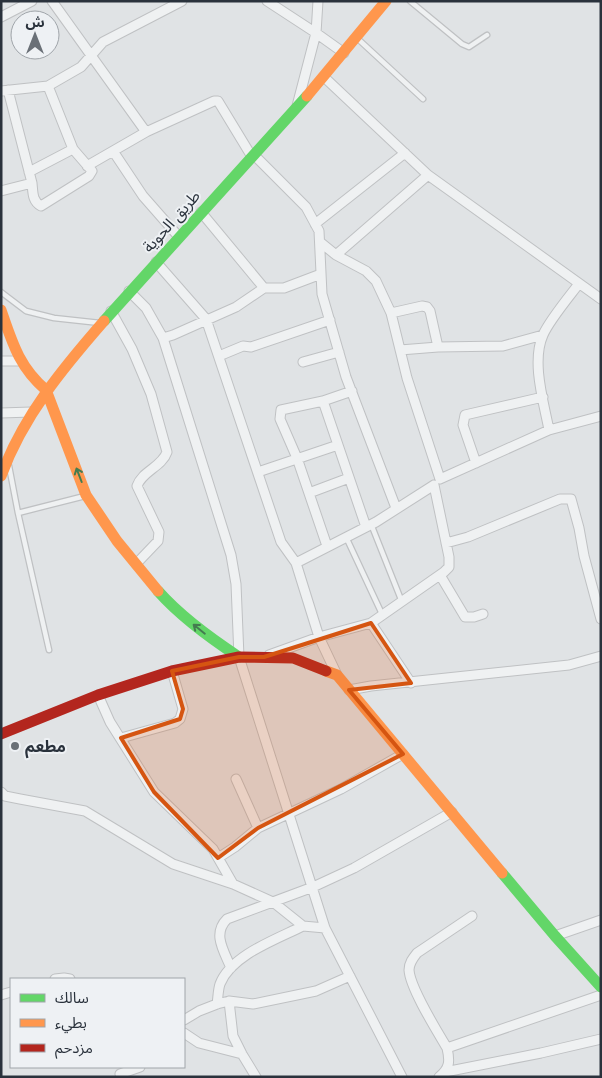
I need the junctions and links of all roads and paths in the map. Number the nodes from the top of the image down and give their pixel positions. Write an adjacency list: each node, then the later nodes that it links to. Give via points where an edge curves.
1 (32, 1): 8 (street)
2 (52, 1): 13 (street)
3 (182, 1): 13 (street, via 103,42)
4 (268, 1): 9 (street)
5 (318, 1): 9 (street)
6 (386, 1): 11 (street, طريق الحوية)
7 (410, 1): 10 (lane, via 462,44 469,47)
8 (1, 17)
9 (316, 33): 12 (street); 18 (street)
10 (487, 35)
11 (357, 38): 12 (street, طريق الحوية); 17 (lane)
12 (344, 53): 14 (street, طريق الحوية)
13 (90, 57): 15 (street, via 81,67); 19 (street)
14 (324, 77): 18 (street, طريق الحوية); 22 (street)
15 (48, 86): 16 (street); 20 (street)
16 (4, 91): 25 (street)
17 (424, 100)
18 (296, 110): 23 (street, طريق الحوية)
19 (146, 132): 21 (street); 23 (street, via 218,101)
20 (74, 149): 24 (street); 25 (street)
21 (113, 151): 24 (street); 31 (street, via 143,196)
22 (405, 154): 26 (street); 30 (street)
23 (253, 156): 29 (street, طريق الحوية); 30 (street, via 306,208)
24 (87, 166): 27 (street, via 92,171 89,176 41,206 34,200)
25 (29, 172): 27 (street)
26 (428, 175): 33 (street); 36 (street)
27 (32, 183): 28 (street)
28 (1, 191)
29 (201, 212): 31 (street, طريق الحوية); 37 (street)
30 (315, 224): 32 (street)
31 (179, 237): 34 (street, طريق الحوية)
32 (320, 242): 33 (street); 35 (street)
33 (336, 254): 43 (street, via 366,271 376,281)
34 (156, 262): 38 (street, طريق الحوية); 44 (street)
35 (321, 274): 37 (street, via 284,288); 45 (street, via 322,294)
36 (578, 285): 40 (street); 47 (street)
37 (264, 288): 44 (street, via 236,307)
38 (129, 291): 42 (street, طريق الحوية); 48 (street, via 146,308)
39 (1, 292): 46 (lane, via 26,311)
40 (601, 299)
41 (1, 310): 54 (street)
42 (111, 311): 46 (street, طريق الحوية); 81 (street, via 132,349 150,394 167,452 165,459 139,479 137,486 159,532 158,541)
43 (391, 313): 49 (street, via 427,307); 50 (street)
44 (206, 319): 48 (street); 52 (street)
45 (330, 320): 51 (street); 52 (street)
46 (101, 323): 56 (street, طريق الحوية)
47 (543, 335): 49 (street, via 503,346); 58 (street, via 538,351)
48 (163, 338): 91 (street, via 231,555 236,584)
49 (438, 347): 50 (street)
50 (400, 350): 71 (street)
51 (339, 352): 55 (street); 57 (street)
52 (219, 356): 68 (street)
53 (1, 361): 54 (street)
54 (20, 361): 56 (street, via 26,372)
55 (302, 362)
56 (46, 390): 61 (street, طريق الحوية); 73 (street, one-way to 56)
57 (352, 391): 59 (street); 74 (street)
58 (543, 397): 63 (street); 67 (street, via 464,415 463,425)
59 (322, 401): 64 (street); 65 (street, via 281,410 280,419)
60 (1, 412): 61 (street)
61 (31, 412): 66 (street, طريق الحوية)
62 (601, 416): 63 (street)
63 (549, 430): 67 (street)
64 (338, 446): 65 (street); 70 (street)
65 (297, 458): 68 (street); 72 (street)
66 (5, 459): 69 (street, طريق الحوية); 75 (lane)
67 (476, 463): 71 (street)
68 (258, 472): 80 (street, via 281,542)
69 (1, 476)
70 (350, 478): 72 (street); 76 (street)
71 (437, 482): 74 (street); 78 (street)
72 (309, 493): 79 (street)
73 (86, 495): 75 (lane); 81 (street)
74 (396, 508): 76 (street)
75 (18, 513): 89 (lane)
76 (369, 525): 77 (street); 83 (lane)
77 (346, 536): 79 (street); 84 (lane)
78 (446, 543): 82 (street, via 449,567); 86 (street, via 560,499 571,499)
79 (327, 546): 80 (street)
80 (296, 563): 88 (street)
81 (136, 564): 91 (street, one-way to 81, via 183,616)
82 (440, 575): 83 (street); 85 (street, via 465,617)
83 (402, 602): 84 (street)
84 (382, 614): 87 (street)
85 (483, 614)
86 (601, 619)
87 (371, 622): 88 (street); 95 (street)
88 (319, 637): 92 (street); 94 (street)
89 (49, 650)
90 (601, 656): 95 (street, via 569,665)
91 (239, 657): 92 (street); 93 (street); 105 (street)
92 (264, 657): 94 (street, via 293,658)
93 (172, 671): 97 (street); 101 (street, via 183,709 180,719)
94 (337, 675): 96 (street)
95 (411, 683): 96 (street)
96 (349, 690): 102 (street)
97 (98, 695): 99 (street); 101 (street)
98 (1, 722): 99 (street)
99 (23, 725): 100 (street)
100 (1, 734)
101 (121, 738): 108 (street, via 154,792 213,849)
102 (402, 754): 105 (street, via 341,789); 106 (street)
103 (236, 778): 107 (street)
104 (2, 795): 109 (street, via 85,811 173,864)
105 (289, 812): 107 (street); 110 (street)
106 (452, 812): 110 (street, via 354,868); 116 (street)
107 (258, 828): 108 (street)
108 (218, 858): 109 (street)
109 (233, 884): 111 (street)
110 (313, 887): 111 (street); 115 (street)
111 (273, 902): 114 (street); 117 (street, via 227,920 220,926 219,935)
112 (472, 916): 126 (street, via 417,953 409,970 415,989)
113 (601, 920): 116 (street)
114 (303, 926): 115 (street); 117 (street, via 244,956)
115 (325, 928): 118 (street)
116 (556, 936): 119 (street)
117 (231, 968): 122 (street, via 220,984)
118 (350, 976): 121 (street, via 316,991 252,1004); 132 (street)
119 (601, 987)
120 (601, 995): 126 (street)
121 (229, 1001): 122 (street); 127 (street, via 234,1036)
122 (217, 1004): 123 (street)
123 (185, 1019)
124 (185, 1037): 127 (street)
125 (601, 1039): 130 (street)
126 (447, 1048): 130 (street, via 449,1064)
127 (242, 1054): 131 (street)
128 (137, 1068): 129 (street)
129 (120, 1074)
130 (442, 1074)
131 (256, 1077)
132 (402, 1077)

